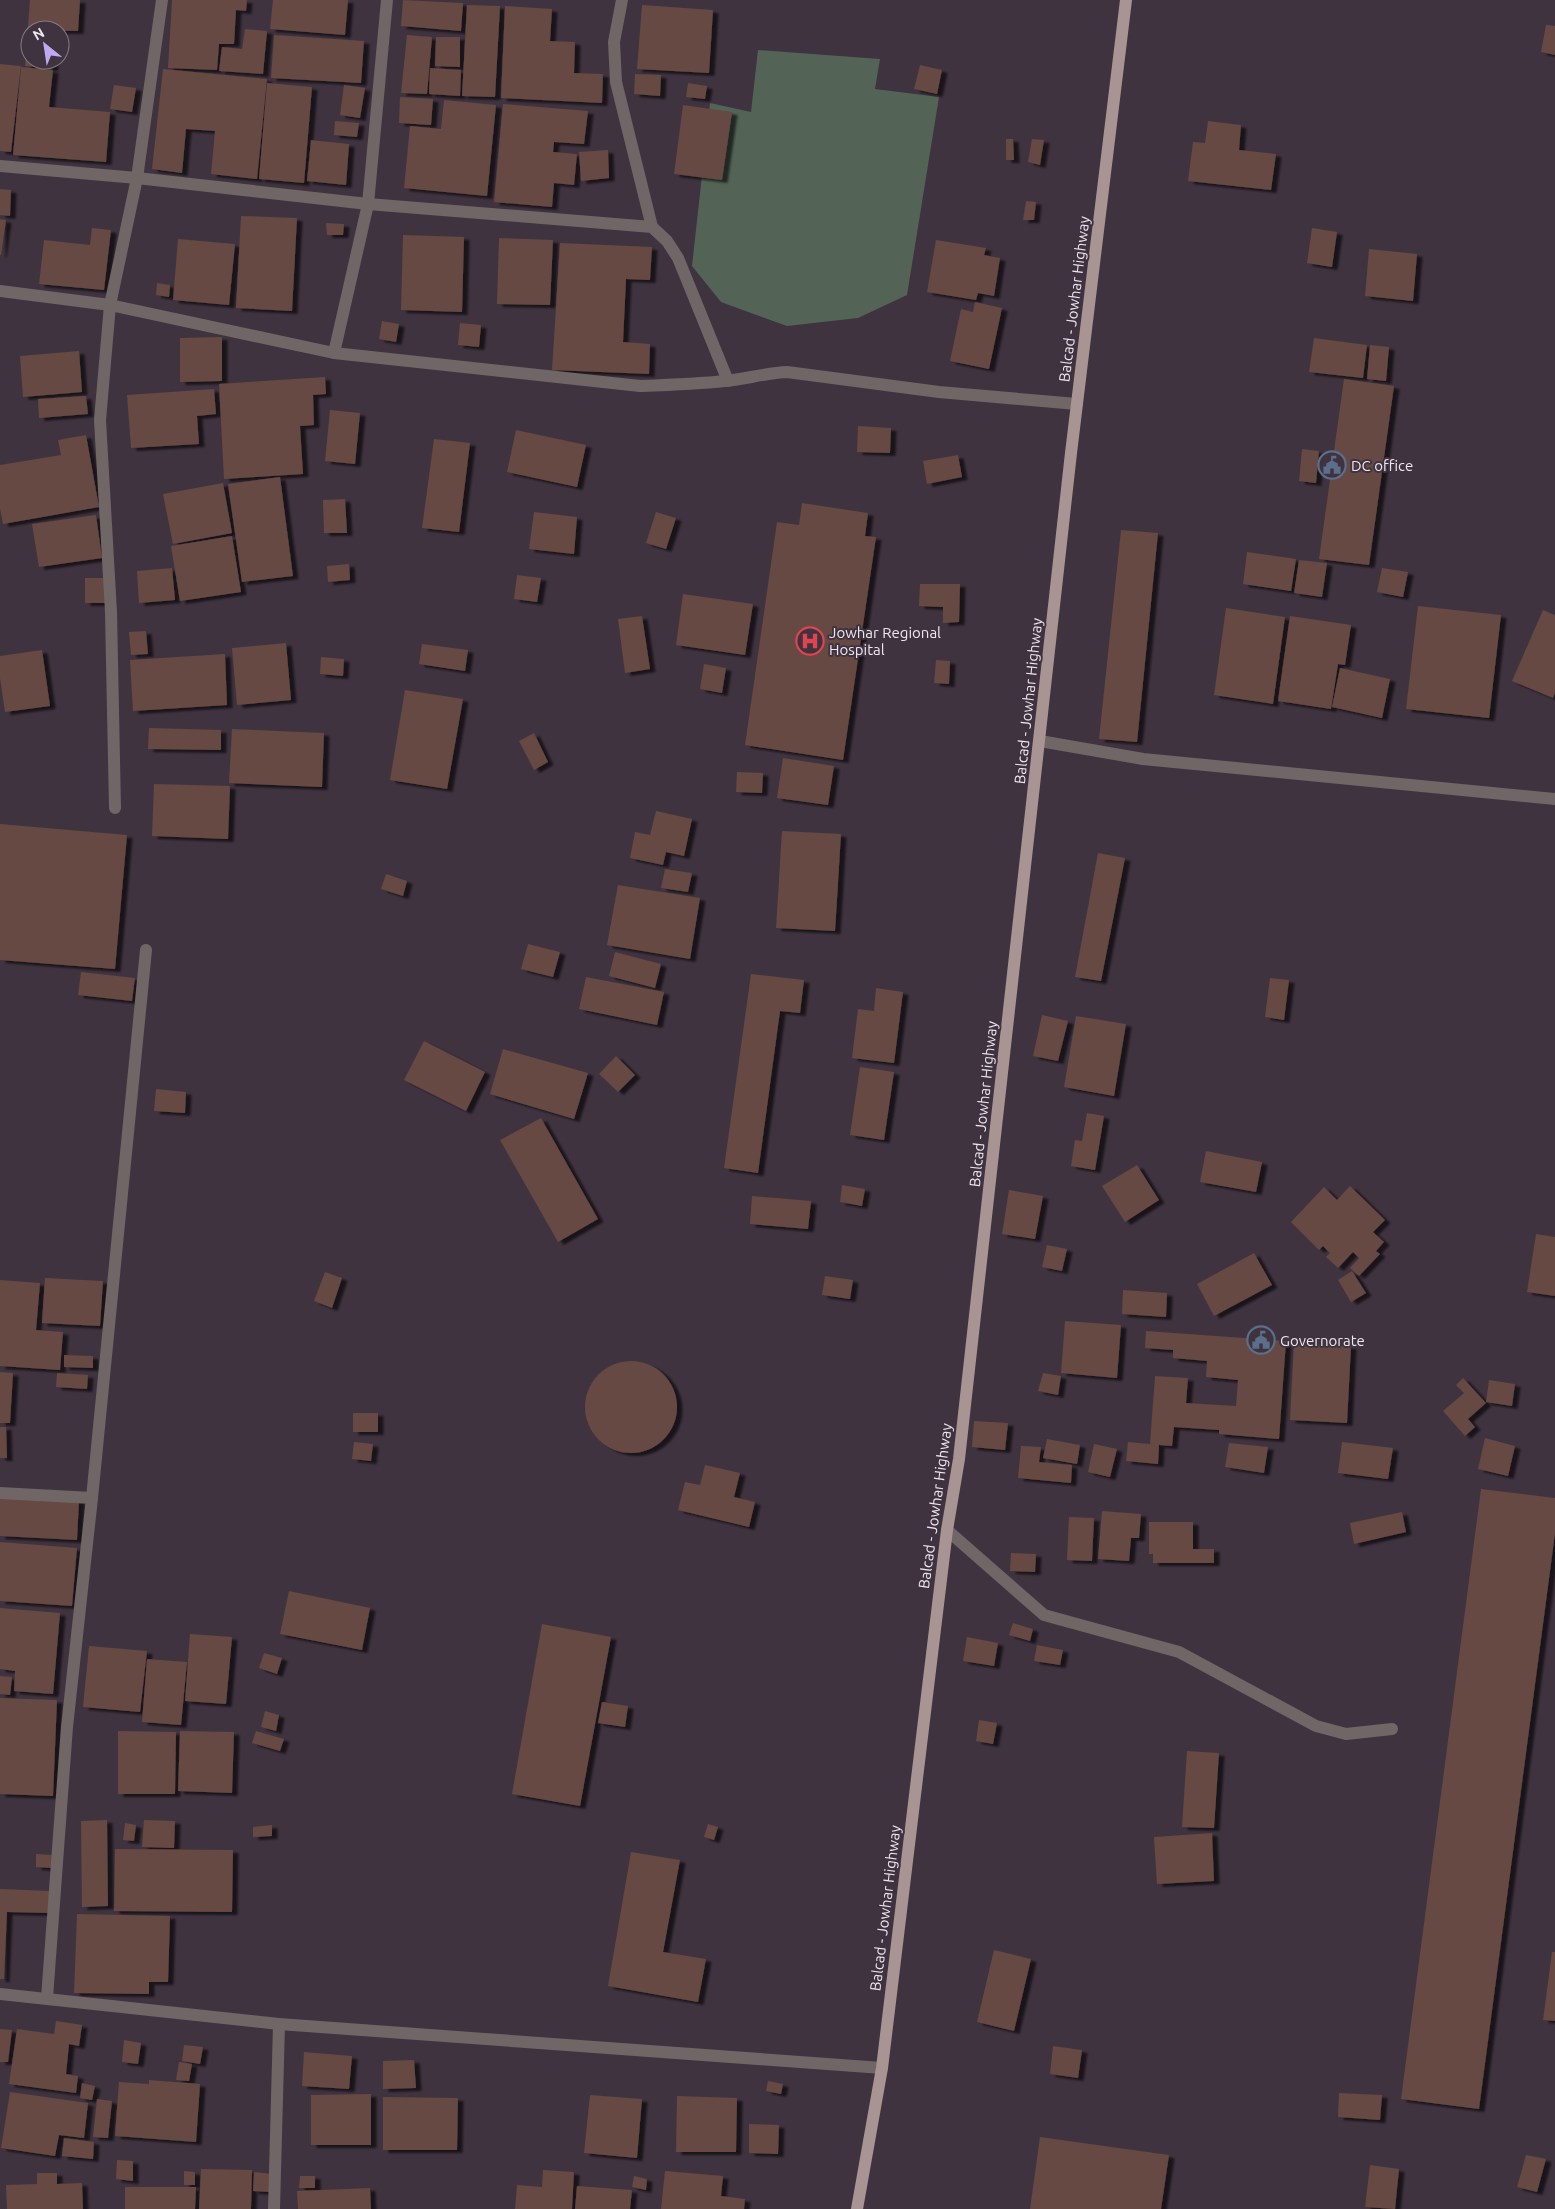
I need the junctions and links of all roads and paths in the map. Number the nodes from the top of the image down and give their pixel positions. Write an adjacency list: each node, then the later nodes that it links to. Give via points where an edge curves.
1 (162, 0): 6 (street)
2 (387, 0): 7 (street)
3 (622, 0): 8 (street, via 614,42 616,82)
4 (1126, 0): 13 (main road, Balcad - Jowhar Highway)
5 (0, 166): 6 (street)
6 (137, 178): 7 (street); 10 (street)
7 (368, 204): 8 (street); 11 (street)
8 (652, 227): 12 (street, via 678,258)
9 (0, 291): 10 (street)
10 (110, 305): 11 (street); 16 (street, via 100,420 111,612)
11 (334, 352): 12 (street, via 640,386)
12 (728, 381): 13 (street, via 787,372 939,392)
13 (1077, 404): 14 (main road, Balcad - Jowhar Highway)
14 (1040, 741): 15 (street, via 1143,759); 20 (main road, Balcad - Jowhar Highway, via 959,1459)
15 (1555, 798)
16 (115, 808)
17 (146, 950): 19 (street)
18 (0, 1492): 19 (street)
19 (92, 1498): 23 (street, via 67,1727)
20 (947, 1530): 21 (street, via 1044,1615 1180,1652 1316,1726 1346,1734); 25 (main road, Balcad - Jowhar Highway)
21 (1392, 1729)
22 (0, 1994): 23 (street)
23 (47, 1998): 24 (street)
24 (279, 2024): 25 (street); 26 (street)
25 (882, 2068): 27 (main road, Balcad - Jowhar Highway)
26 (274, 2209)
27 (857, 2209)

